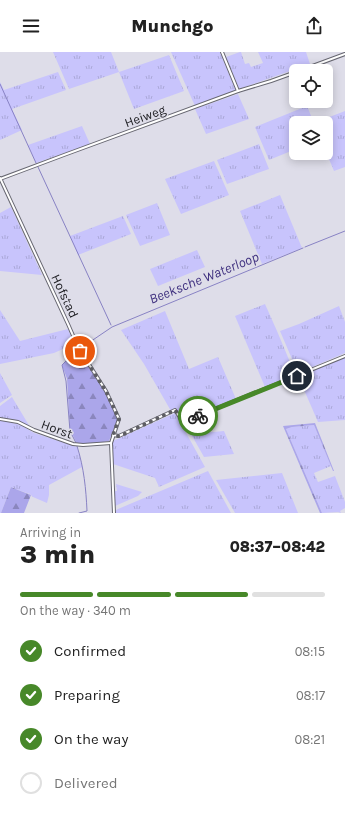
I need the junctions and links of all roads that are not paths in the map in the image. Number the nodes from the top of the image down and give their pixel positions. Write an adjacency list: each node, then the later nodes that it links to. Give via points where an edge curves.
1 (222, 52): 5 (street)
2 (345, 54): 3 (street)
3 (318, 64)
4 (289, 75): 5 (street, Heiweg)
5 (238, 91): 6 (street, Heiweg)
6 (0, 179): 9 (street, Hofstad, via 78,347 106,391 119,419)
7 (345, 356): 9 (street, via 182,422 175,410 122,435)
8 (0, 419): 10 (street, Horst, via 18,422 73,444 83,446)
9 (113, 435): 10 (street, Hofstad)
10 (111, 443): 11 (street, Hofstad)
11 (114, 513)

